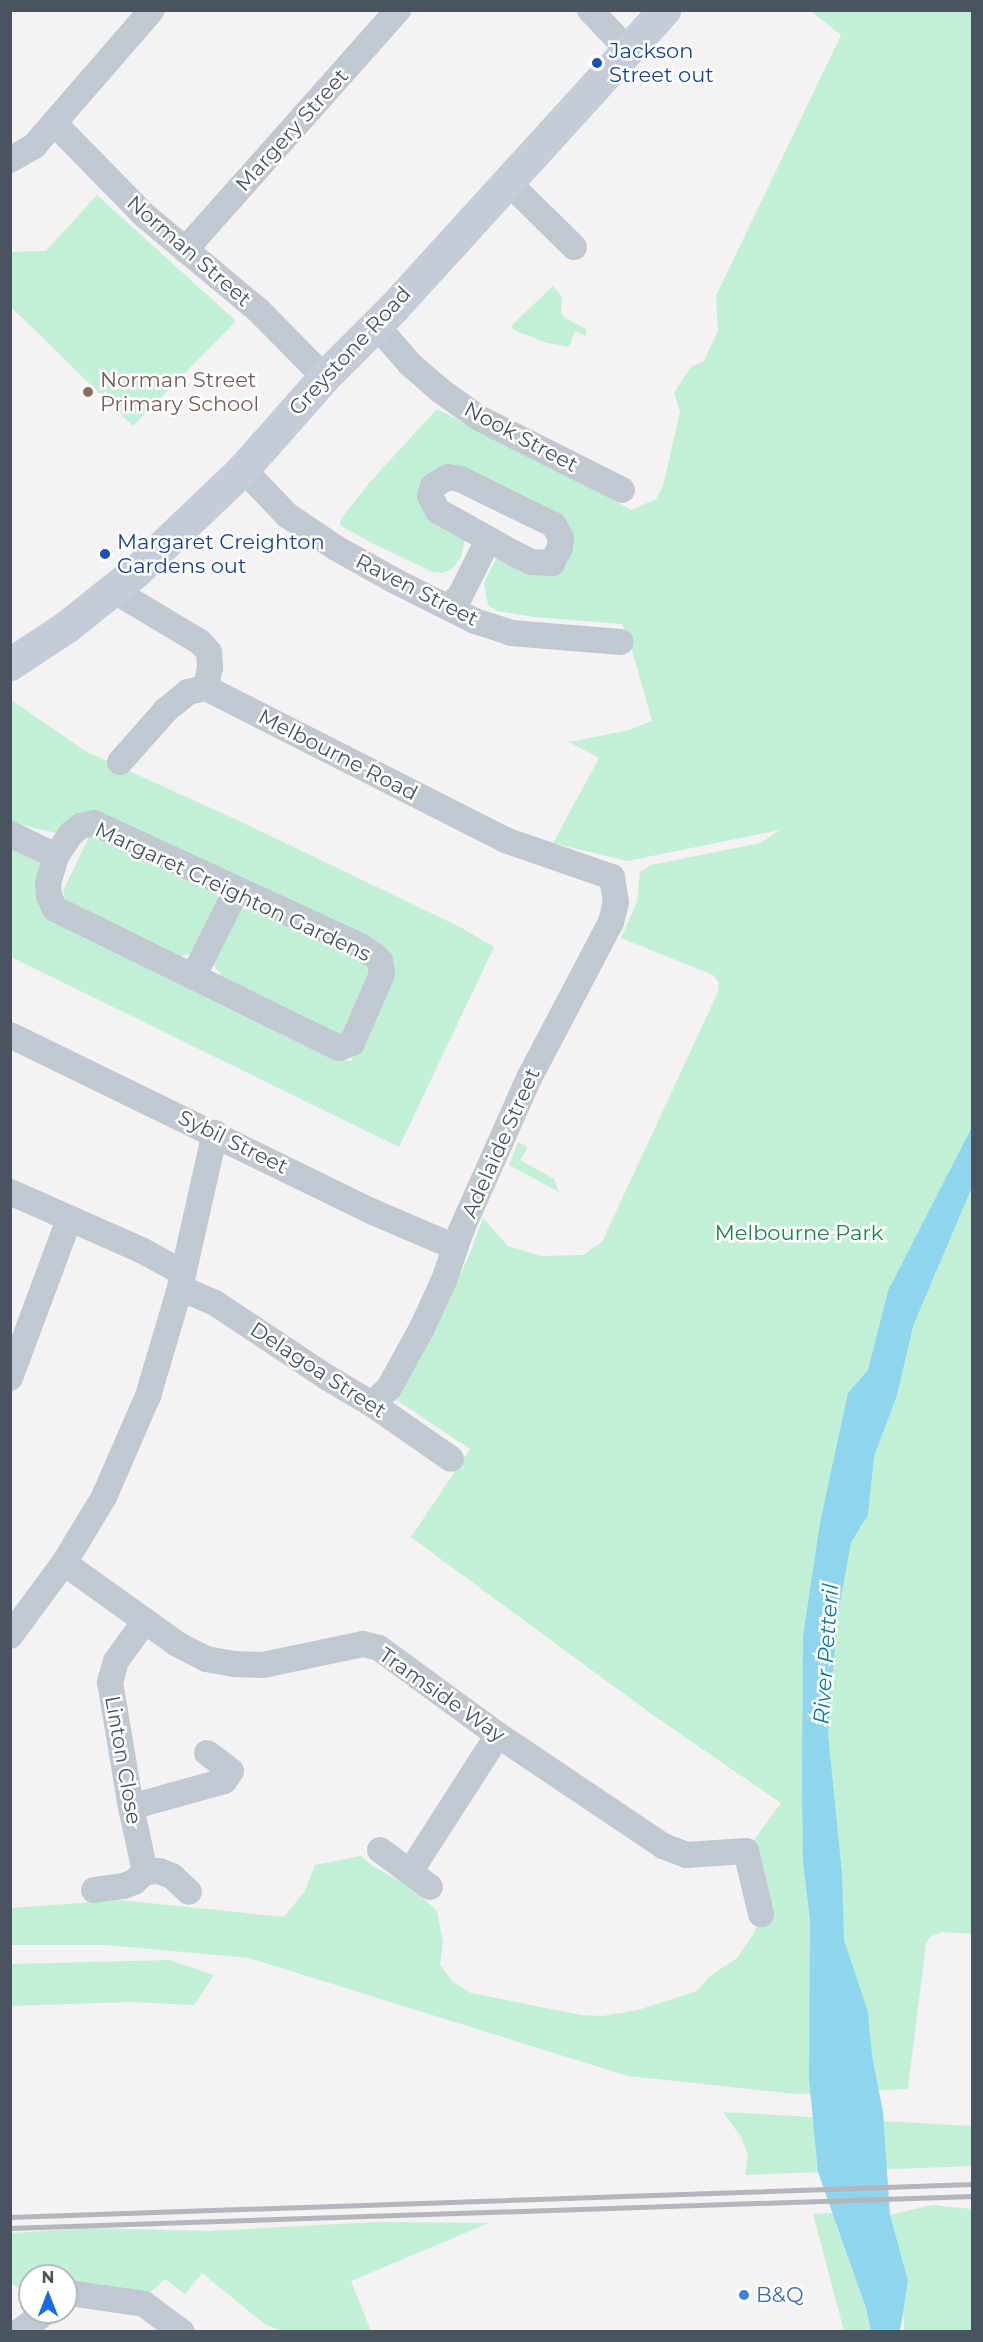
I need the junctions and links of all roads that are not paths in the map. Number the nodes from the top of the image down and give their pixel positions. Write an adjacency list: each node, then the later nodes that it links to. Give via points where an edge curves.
1 (153, 10): 6 (street)
2 (398, 10): 10 (street, Margery Street)
3 (590, 10): 5 (street)
4 (664, 10): 5 (street, Greystone Road)
5 (628, 50): 8 (street, Greystone Road)
6 (55, 124): 7 (street, via 34,146); 10 (street, Norman Street, via 144,215)
7 (10, 160)
8 (507, 181): 9 (street); 11 (street, Greystone Road)
9 (574, 247)
10 (185, 250): 12 (street, Norman Street, via 258,310)
11 (376, 325): 12 (street, Greystone Road); 14 (street, Nook Street, via 410,364 479,418)
12 (324, 377): 13 (street, Greystone Road)
13 (243, 469): 16 (street, Greystone Road); 17 (street, Raven Street, via 287,515 395,581)
14 (622, 490)
15 (488, 540): 15 (street, via 531,562 544,564 552,562 558,554 561,538 554,525 460,479 448,477 433,486 430,496 438,511); 17 (street, via 460,596)
16 (113, 590): 19 (street, Greystone Road, via 42,645); 20 (street, via 200,642 209,652)
17 (448, 607): 18 (street, Raven Street, via 511,633)
18 (621, 642)
19 (10, 664)
20 (206, 688): 21 (street, via 188,692 166,710); 24 (street, Melbourne Road, via 505,840)
21 (120, 762)
22 (10, 834): 23 (street)
23 (56, 856): 25 (street, Margaret Creighton Gardens, via 71,834 94,823); 26 (street, Margaret Creighton Gardens, via 48,883 55,909)
24 (612, 877): 31 (street, Adelaide Street, via 616,902 610,921 538,1060)
25 (237, 889): 26 (street); 26 (street, Margaret Creighton Gardens, via 360,946 380,962 382,974 352,1043 339,1048)
26 (193, 977)
27 (10, 1035): 28 (street, Sybil Street)
28 (215, 1133): 31 (street, Sybil Street, via 373,1212); 32 (street)
29 (10, 1192): 30 (street, Delagoa Street)
30 (69, 1219): 32 (street, Delagoa Street, via 143,1251); 33 (street)
31 (455, 1247): 34 (street, Adelaide Street, via 444,1280 405,1359 389,1388)
32 (181, 1281): 34 (street, Delagoa Street); 36 (street, via 157,1374 126,1449 104,1497)
33 (10, 1378)
34 (372, 1404): 35 (street, Delagoa Street)
35 (451, 1460)
36 (64, 1563): 37 (street, Tramside Way); 38 (street)
37 (145, 1621): 39 (street, Tramside Way, via 192,1654 233,1664 263,1665 363,1644 379,1648); 41 (street, Linton Close, via 116,1661 110,1682)
38 (10, 1636)
39 (498, 1735): 44 (street); 48 (street, Tramside Way, via 663,1846 686,1855 746,1851)
40 (207, 1753): 41 (street, via 231,1771 224,1781)
41 (131, 1808): 43 (street, Linton Close)
42 (380, 1850): 44 (street)
43 (145, 1872): 46 (street, via 124,1886); 47 (street, via 159,1871 172,1876)
44 (410, 1872): 45 (street)
45 (430, 1887)
46 (94, 1890)
47 (189, 1892)
48 (761, 1914)
49 (78, 2294): 50 (street, via 144,2304)
50 (182, 2331)

